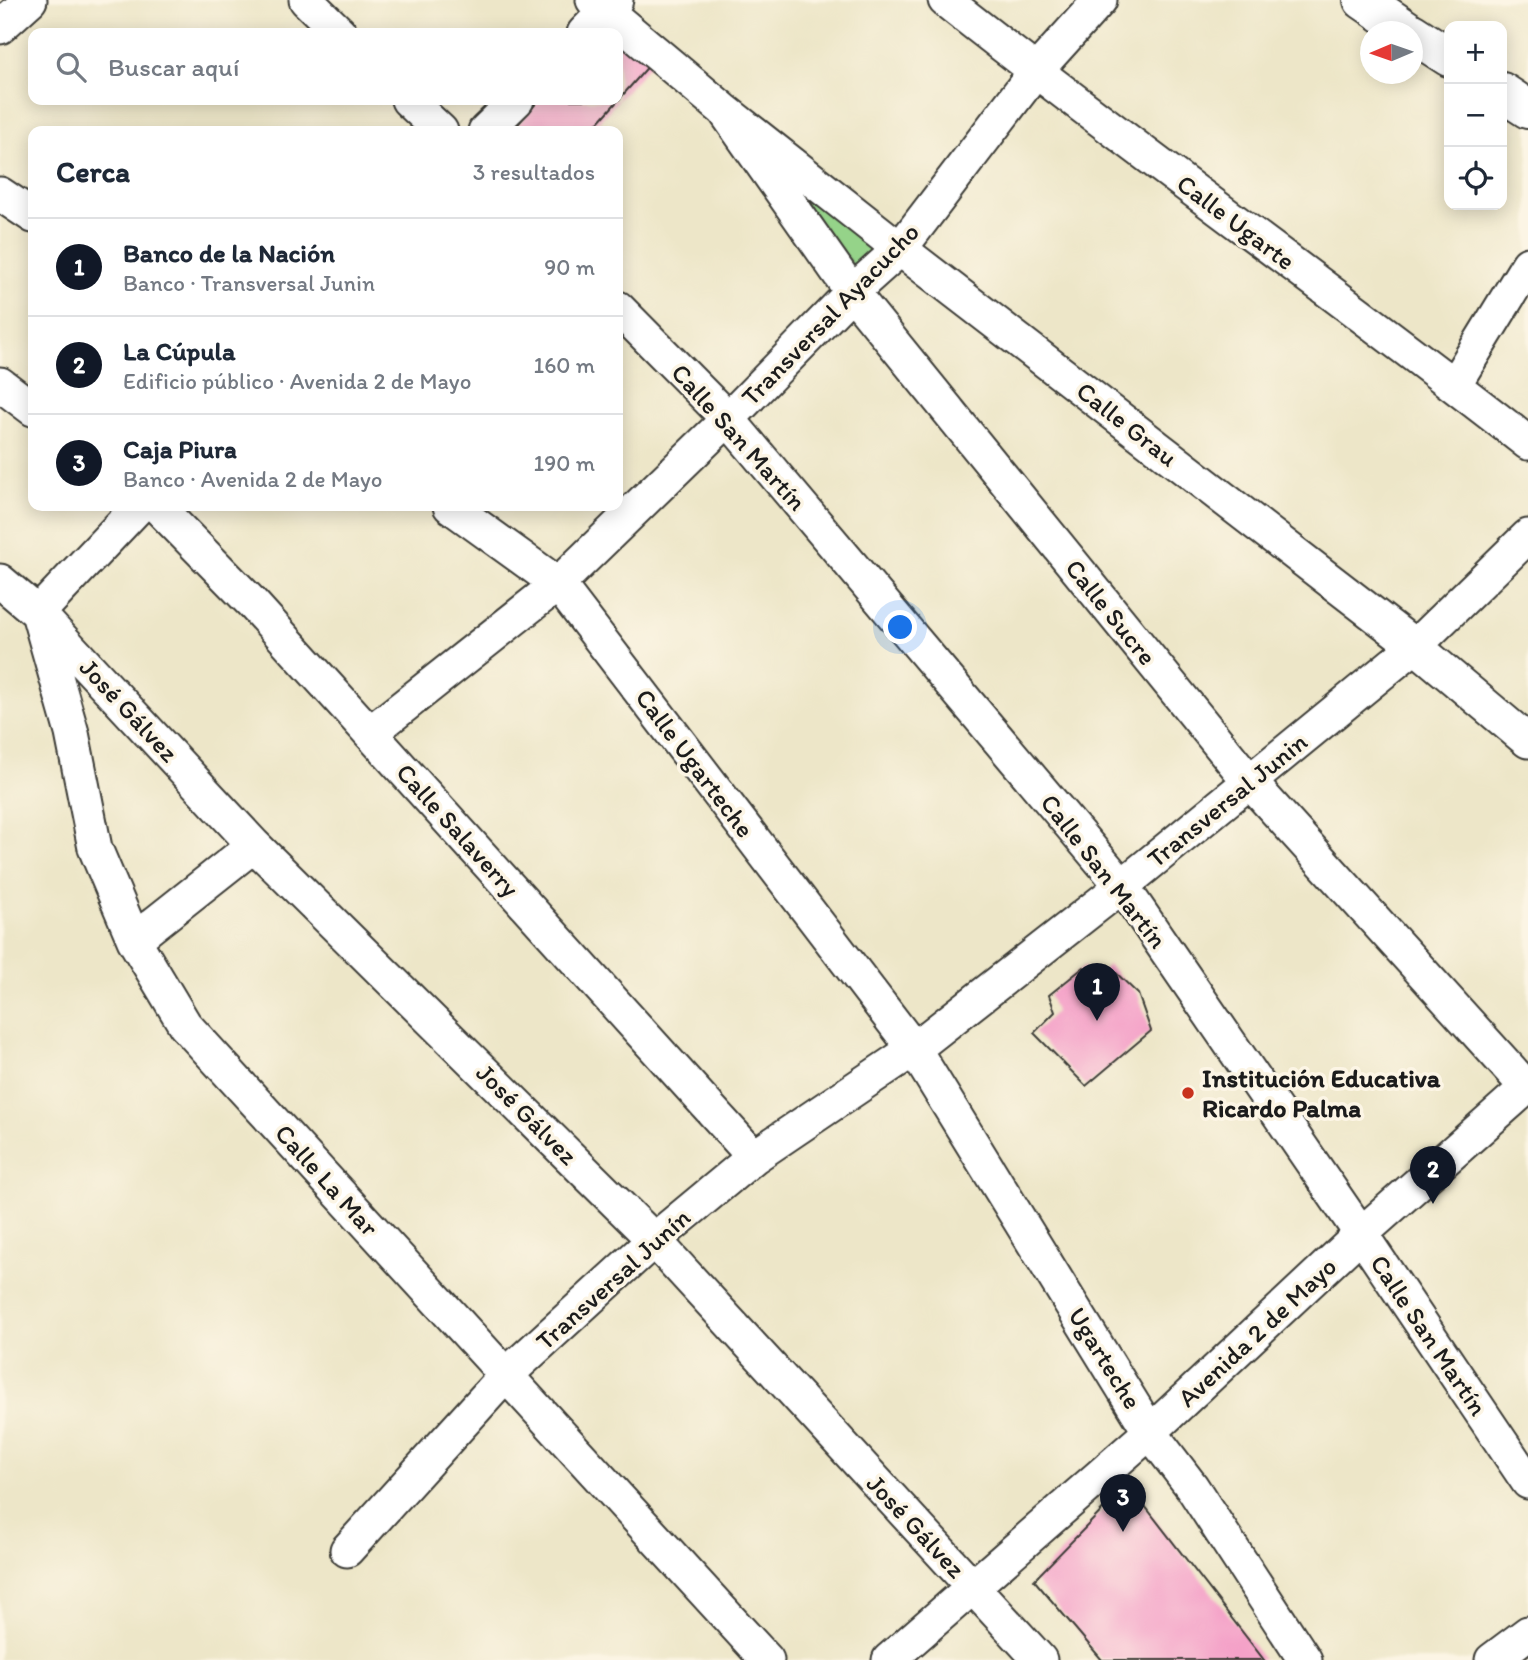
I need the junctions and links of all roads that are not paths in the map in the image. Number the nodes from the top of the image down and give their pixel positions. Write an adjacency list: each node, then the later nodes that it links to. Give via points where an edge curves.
1 (30, 0): 8 (street)
2 (306, 0): 9 (street)
3 (945, 0): 14 (street, Calle Ugarte)
4 (1100, 0): 14 (street, Transversal Ayacucho)
5 (1363, 0): 7 (main road)
6 (600, 11): 10 (street)
7 (1394, 21)
8 (0, 27)
9 (335, 28)
10 (621, 28)
11 (623, 29): 19 (street)
12 (1423, 40): 13 (main road)
13 (1444, 54)
14 (1035, 72): 24 (street, Transversal Ayacucho); 29 (street, Calle Ugarte)
15 (1507, 95): 18 (main road)
16 (413, 105): 20 (street)
17 (512, 105): 21 (street)
18 (1528, 109)
19 (724, 110): 24 (street, Calle Grau); 26 (street, Calle Sucre)
20 (436, 126)
21 (490, 126)
22 (0, 194): 23 (street)
23 (28, 213)
24 (900, 249): 26 (street, Transversal Ayacucho); 40 (street, Calle Grau)
25 (1528, 264): 29 (street)
26 (852, 292): 31 (street, Transversal Ayacucho); 43 (street, Calle Sucre)
27 (623, 313): 31 (street, Calle San Martín)
28 (0, 384): 30 (street)
29 (1454, 385): 32 (street, Calle Ugarte)
30 (28, 405)
31 (728, 419): 38 (street, Transversal Ayacucho); 45 (street, Calle San Martín)
32 (1528, 443)
33 (134, 511): 39 (street)
34 (163, 511): 41 (street, Calle Salaverry)
35 (457, 511): 38 (street, Calle Ugarteche)
36 (1528, 536): 40 (street, Transversal Junin)
37 (0, 581): 39 (street, José Gálvez)
38 (558, 584): 41 (street, Transversal Ayacucho); 47 (street, Calle Ugarteche)
39 (38, 613): 44 (street, José Gálvez); 46 (street, Calle La Mar, via 72,733 95,848)
40 (1415, 646): 42 (street, Calle Grau); 43 (street, Transversal Junin)
41 (370, 733): 49 (street, Calle Salaverry)
42 (1528, 741)
43 (1249, 781): 45 (street, Transversal Junin); 48 (street, Calle Sucre)
44 (254, 845): 46 (street); 51 (street, José Gálvez)
45 (1122, 886): 47 (street, Transversal Junin); 50 (street, Calle San Martín)
46 (134, 940): 52 (street, Calle La Mar, via 185,1025)
47 (914, 1049): 49 (street, Transversal Junín); 53 (street, Ugarteche)
48 (1527, 1088): 50 (street, Avenida 2 de Mayo)
49 (754, 1157): 51 (street, Transversal Junín)
50 (1361, 1234): 53 (street, Avenida 2 de Mayo); 54 (street, Calle San Martín)
51 (654, 1240): 52 (street, Transversal Junín); 56 (street, José Gálvez)
52 (505, 1376): 55 (street, Transversal Junín); 58 (street, Calle La Mar)
53 (1150, 1432): 56 (street, Avenida 2 de Mayo); 61 (street, Ugarteche, via 1192,1487)
54 (1528, 1482)
55 (347, 1550)
56 (972, 1586): 59 (street, Avenida 2 de Mayo); 60 (street, José Gálvez)
57 (1528, 1633): 62 (street)
58 (767, 1660)
59 (890, 1660)
60 (1040, 1660)
61 (1305, 1660)
62 (1492, 1660)

